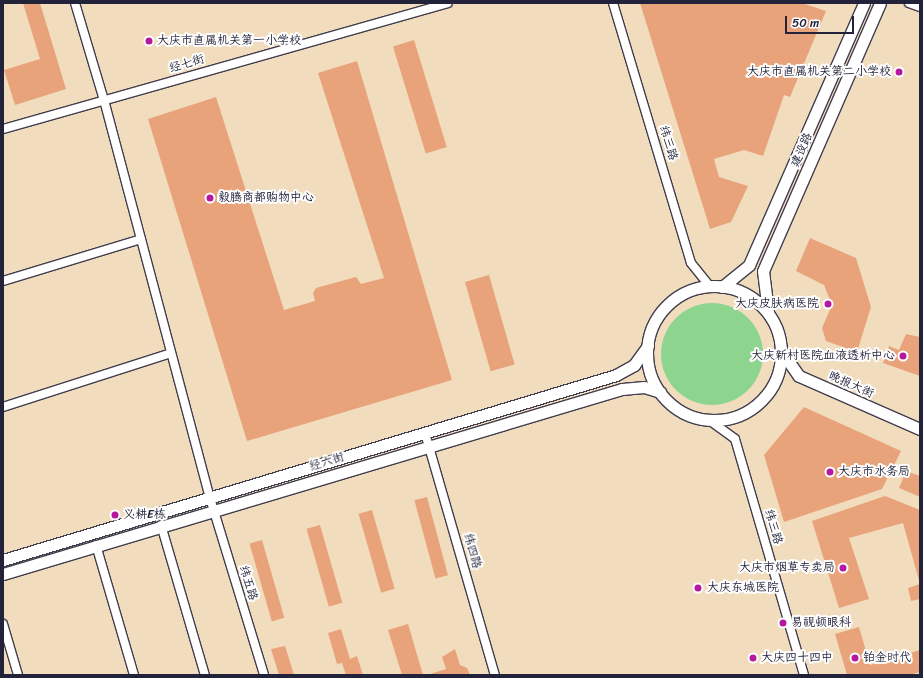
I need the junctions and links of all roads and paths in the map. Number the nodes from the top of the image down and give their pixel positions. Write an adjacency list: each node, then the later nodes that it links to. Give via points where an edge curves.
1 (75, 3): 8 (street, 纬五路)
2 (447, 3): 8 (street, 经七街)
3 (613, 3): 12 (street, 纬三路, via 691,263)
4 (864, 3): 13 (main road, 建设路, via 749,265)
5 (880, 3): 14 (main road, 建设路, via 763,271)
6 (909, 3): 7 (street)
7 (920, 7)
8 (104, 100): 9 (street, 经七街); 10 (street, 纬五路)
9 (3, 129)
10 (141, 239): 11 (street); 17 (street, 纬五路)
11 (3, 280)
12 (709, 285): 13 (main road); 15 (main road, via 688,290 670,302 655,320)
13 (722, 286): 14 (main road, via 751,296)
14 (768, 311): 16 (main road, via 778,331)
15 (648, 346): 18 (main road, via 648,363); 22 (main road, 经六街, via 634,365 616,375)
16 (782, 352): 20 (main road, via 778,374 762,399 752,409 731,418); 21 (main road, 晚报大街, via 799,376)
17 (171, 353): 19 (street); 24 (street, 纬五路)
18 (660, 392): 20 (main road, via 668,402 687,415); 23 (main road, 经六街, via 644,387 622,389)
19 (3, 406)
20 (709, 420): 36 (street, 纬三路, via 735,439)
21 (920, 429)
22 (425, 433): 23 (street, 纬四路); 24 (main road, 经六街)
23 (429, 445): 25 (main road, 经六街); 35 (street, 纬四路)
24 (210, 498): 25 (street, 纬五路); 28 (main road, 经六街)
25 (213, 509): 26 (main road, 经六街); 34 (street, 纬五路)
26 (161, 525): 27 (main road, 经六街); 33 (street)
27 (96, 545): 29 (main road, 经六街); 32 (street)
28 (3, 560)
29 (3, 574)
30 (3, 624): 31 (street)
31 (18, 675)
32 (134, 675)
33 (206, 675)
34 (264, 675)
35 (495, 675)
36 (804, 675)

